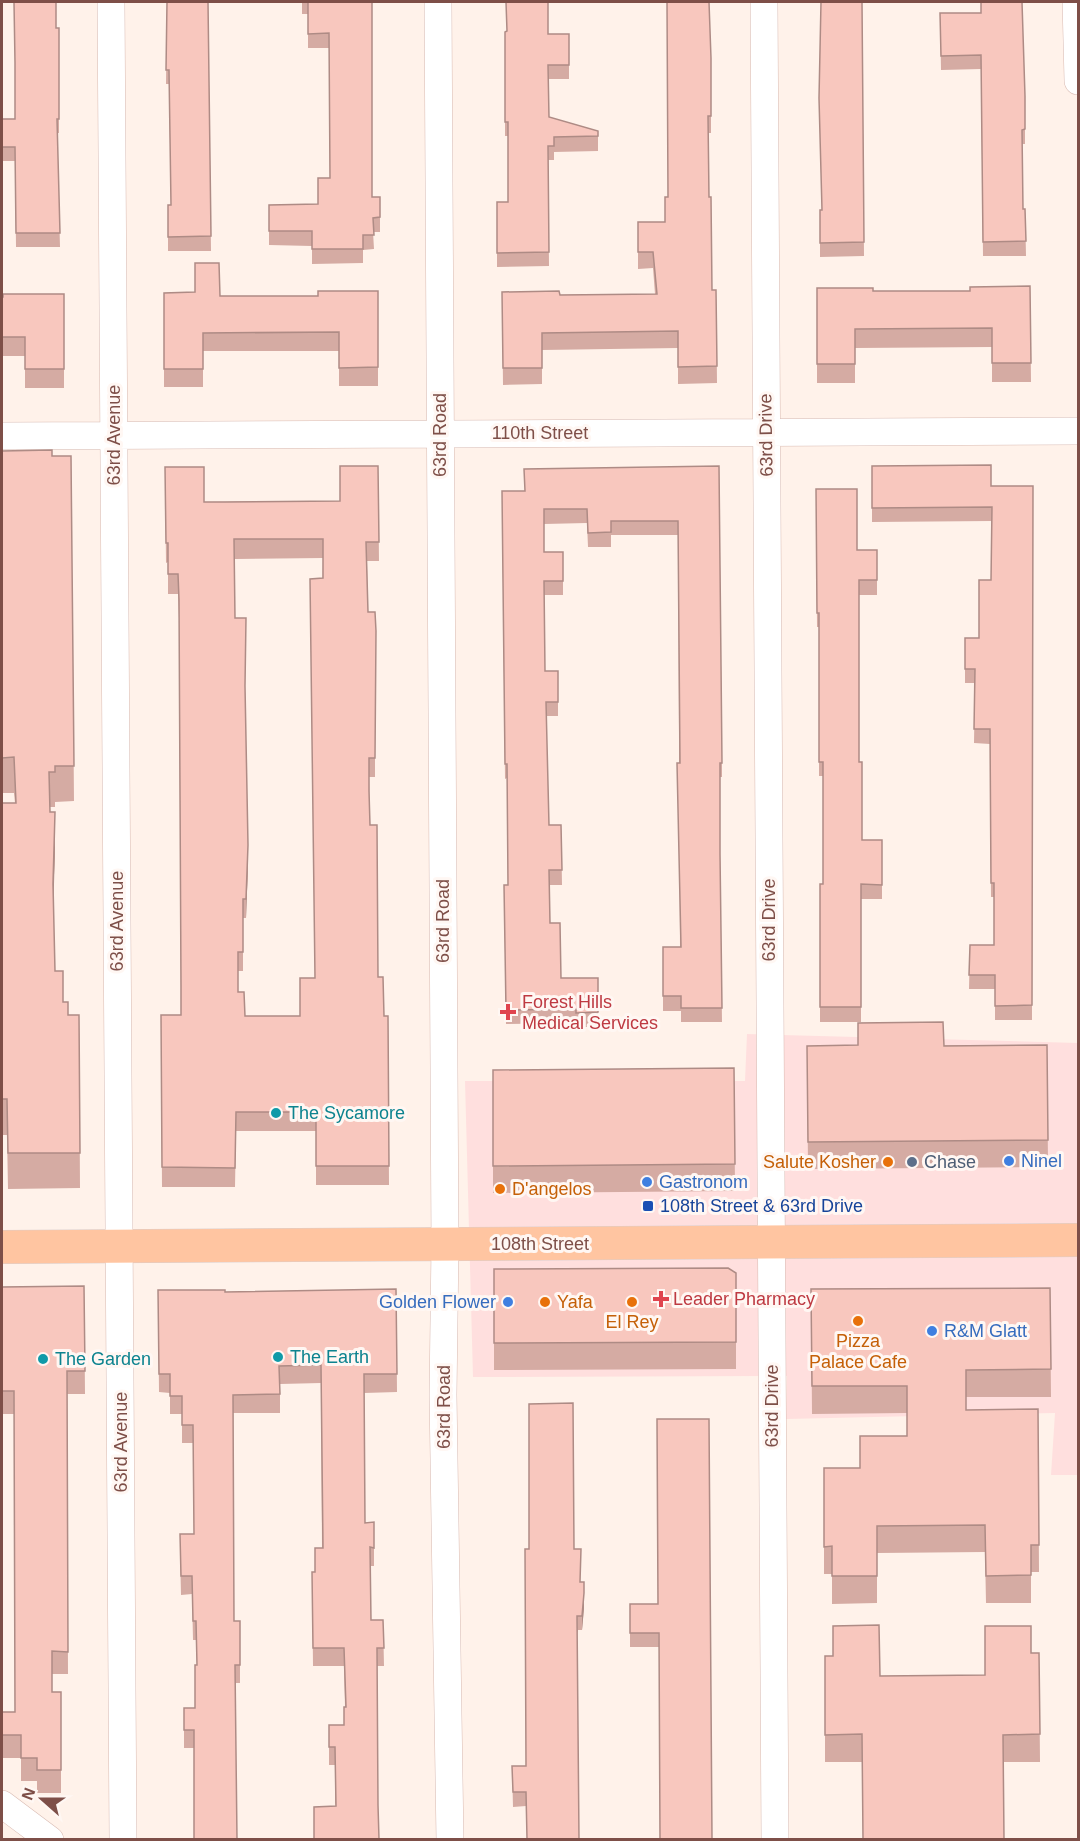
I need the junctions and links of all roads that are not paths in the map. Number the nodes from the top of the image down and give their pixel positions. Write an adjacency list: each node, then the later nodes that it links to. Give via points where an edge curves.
1 (111, 2): 10 (street, 63rd Avenue)
2 (438, 2): 8 (street, 63rd Road)
3 (764, 2): 7 (street, 63rd Drive)
4 (1076, 2): 5 (street)
5 (1078, 81)
6 (1078, 430): 7 (street, 110th Street)
7 (766, 432): 8 (street, 110th Street); 12 (street, 63rd Drive)
8 (440, 433): 10 (street, 110th Street); 13 (street, 63rd Road)
9 (2, 436): 10 (street, 110th Street)
10 (114, 436): 14 (street, 63rd Avenue)
11 (1078, 1240): 12 (main road, 108th Street)
12 (771, 1241): 13 (main road, 108th Street); 20 (street, 63rd Drive)
13 (445, 1245): 14 (main road, 108th Street); 19 (street, 63rd Road, via 443,1395)
14 (120, 1246): 15 (main road, 108th Street); 18 (street, 63rd Avenue)
15 (2, 1247)
16 (2, 1804): 17 (street)
17 (51, 1839)
18 (123, 1839)
19 (450, 1839)
20 (775, 1839)

